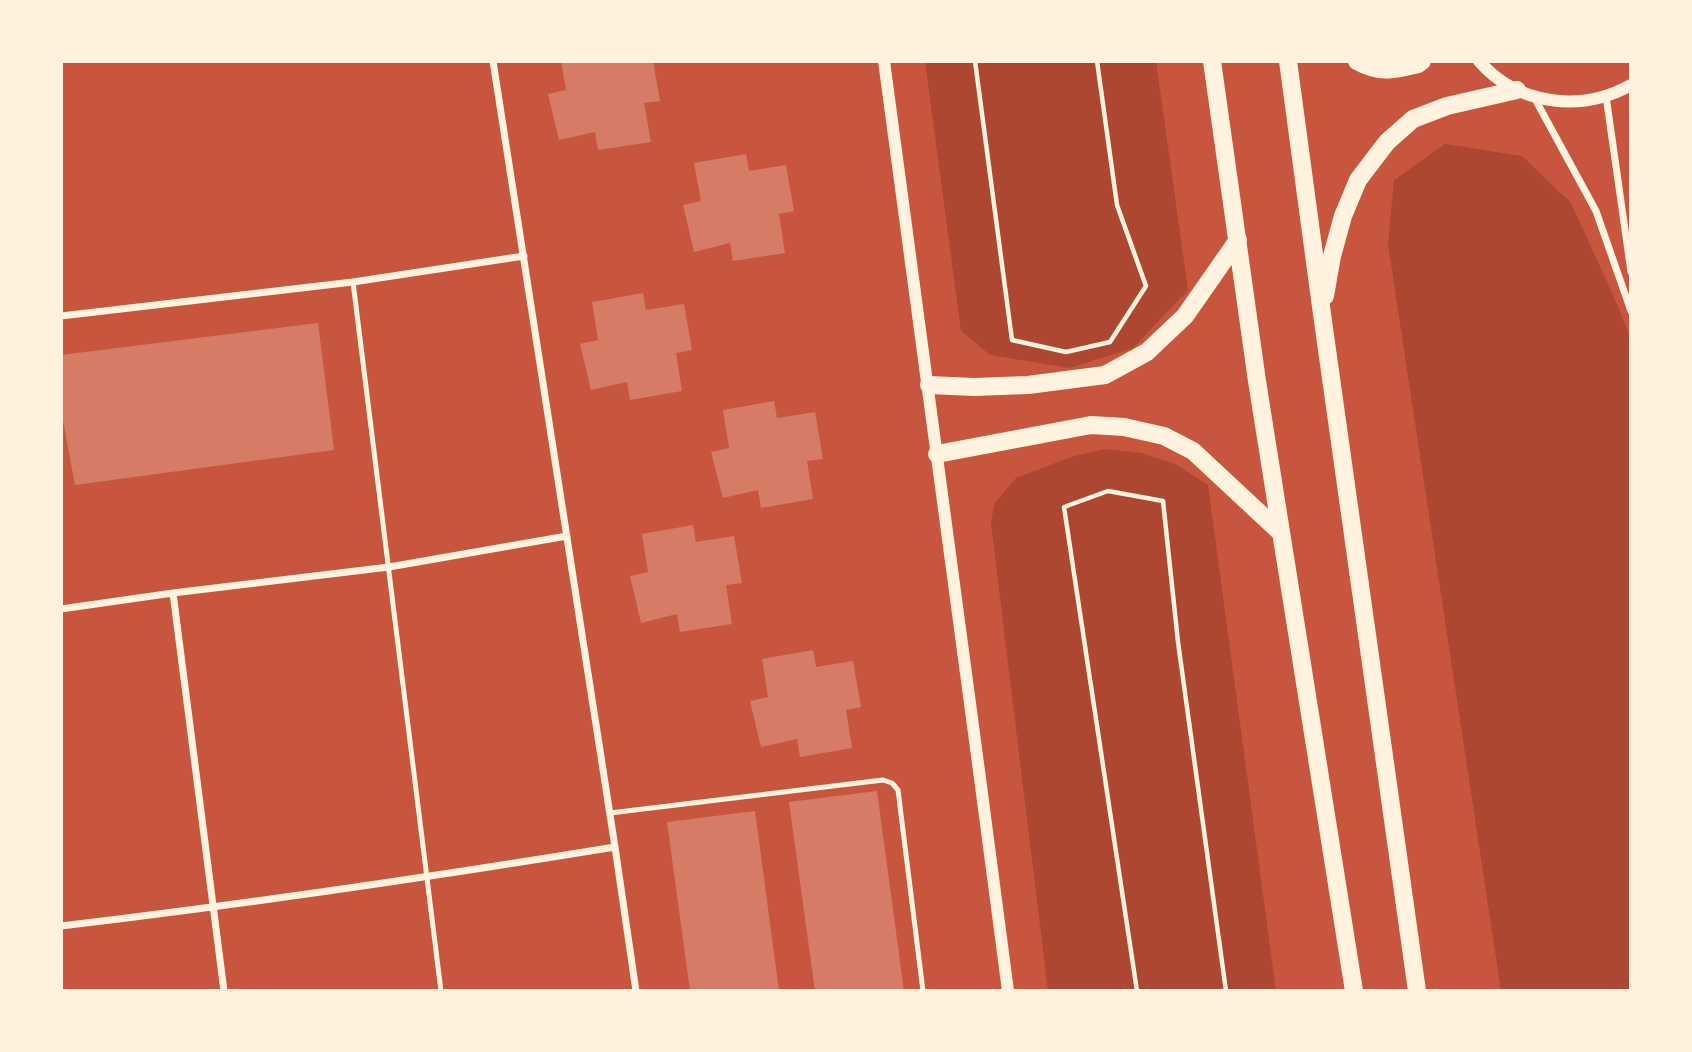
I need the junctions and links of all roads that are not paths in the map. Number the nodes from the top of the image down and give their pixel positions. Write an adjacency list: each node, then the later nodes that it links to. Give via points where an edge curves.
1 (493, 61): 13 (street)
2 (884, 61): 19 (street)
3 (1212, 61): 12 (main road)
4 (1288, 61): 17 (main road)
5 (1357, 61): 6 (main road, via 1388,71)
6 (1422, 61)
7 (1479, 61): 9 (street)
8 (1631, 85): 10 (street)
9 (1517, 90): 11 (street); 17 (main road, via 1413,119 1387,142 1358,180 1343,216)
10 (1606, 96): 11 (street, via 1582,102); 14 (street)
11 (1534, 97): 16 (street, via 1596,211)
12 (1238, 240): 19 (main road, via 1185,316 1147,352 1105,375 1027,385); 21 (main road)
13 (524, 256): 15 (street); 22 (street)
14 (1631, 272)
15 (353, 282): 18 (street); 23 (lane)
16 (1631, 311)
17 (1322, 314): 37 (main road)
18 (61, 316)
19 (929, 385): 20 (street)
20 (937, 454): 21 (main road, via 1091,425 1125,427 1164,436 1193,452); 35 (street)
21 (1281, 533): 36 (main road)
22 (567, 536): 23 (street); 26 (street)
23 (389, 568): 24 (street); 28 (lane)
24 (173, 593): 25 (street); 29 (street)
25 (61, 609)
26 (610, 813): 27 (street); 34 (lane, via 883,780 892,783 898,790)
27 (615, 847): 28 (street); 33 (street)
28 (427, 878): 29 (street); 32 (lane)
29 (213, 908): 30 (street); 31 (street)
30 (61, 926)
31 (224, 991)
32 (441, 991)
33 (636, 991)
34 (923, 991)
35 (1008, 991)
36 (1354, 991)
37 (1417, 991)

